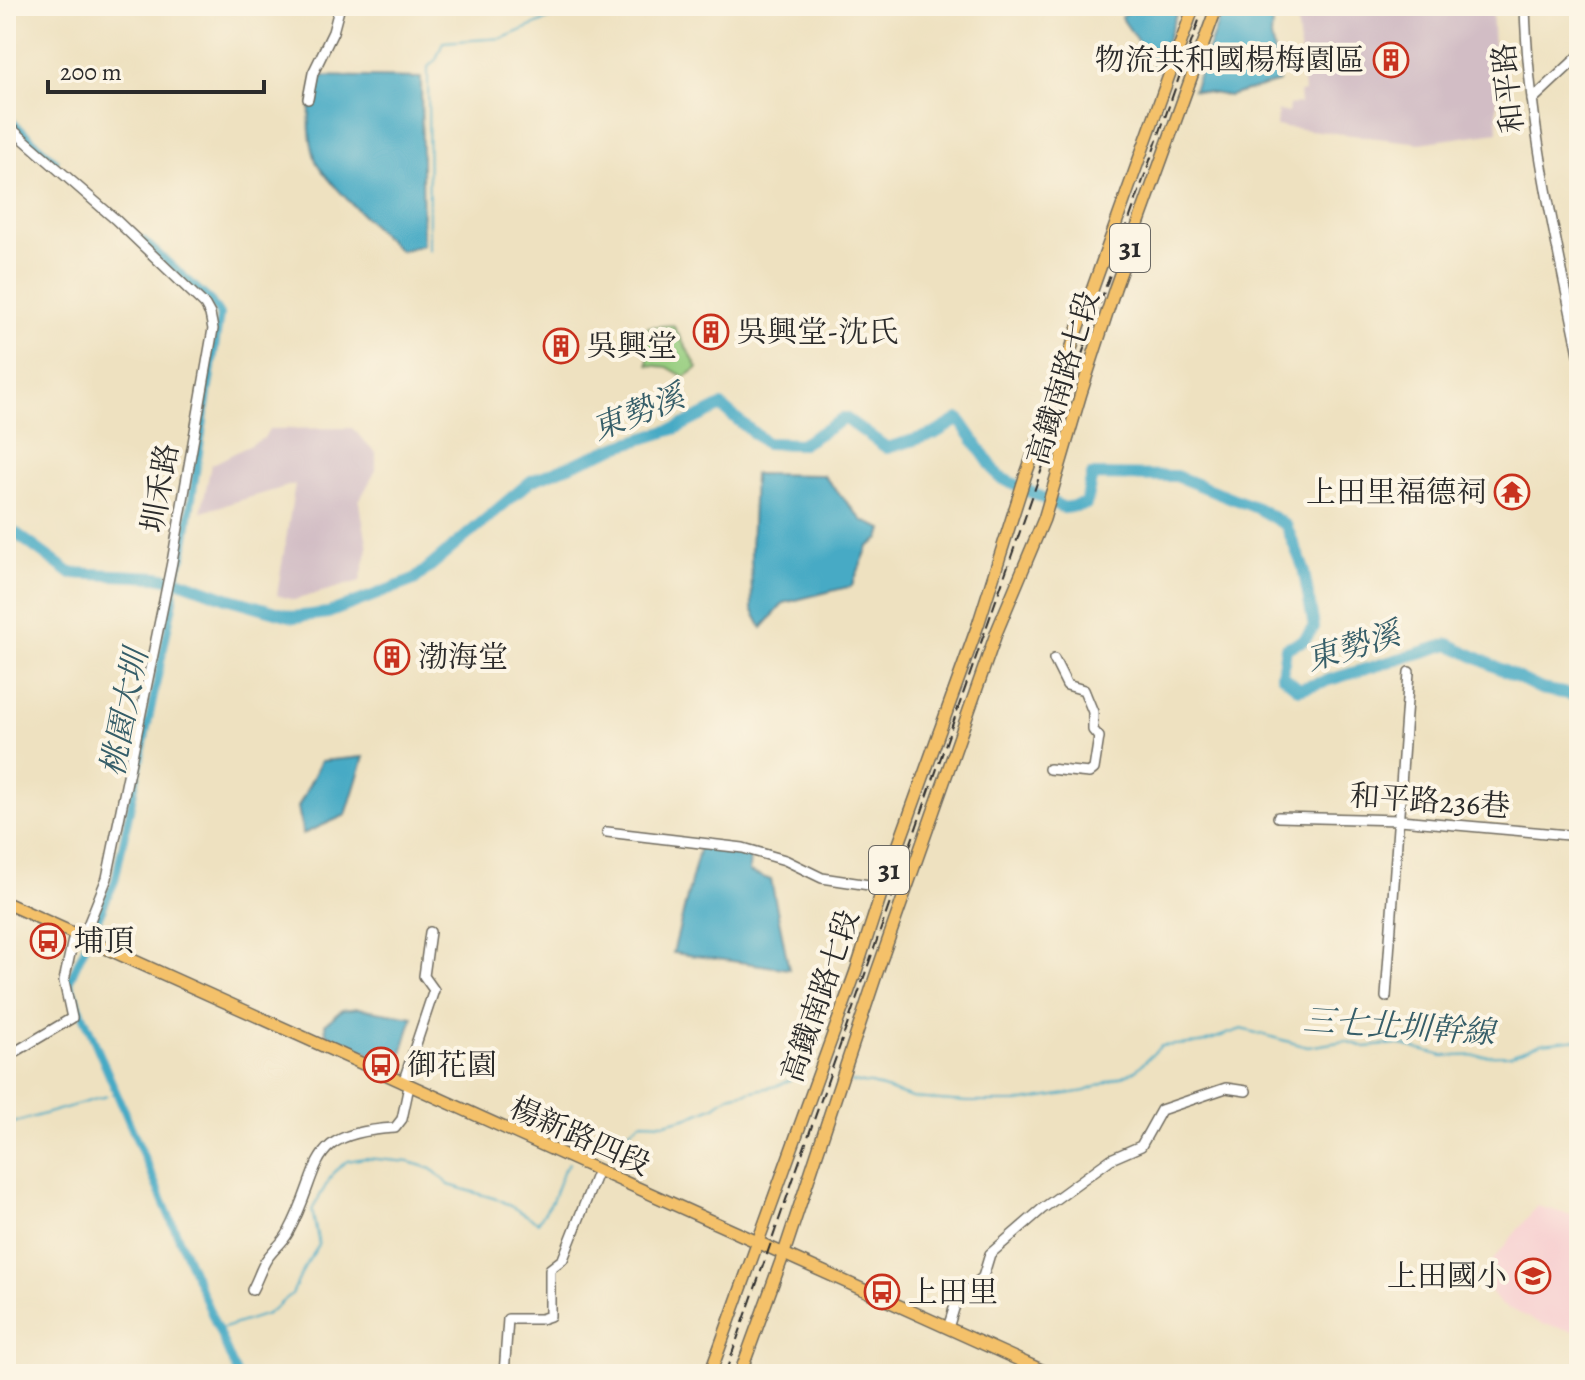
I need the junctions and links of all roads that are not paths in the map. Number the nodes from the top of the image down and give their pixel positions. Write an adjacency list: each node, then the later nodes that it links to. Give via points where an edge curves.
1 (340, 6): 6 (street)
2 (1194, 6): 26 (main road, 高鐵南路七段 / 31, via 998,544 978,625)
3 (1217, 6): 27 (main road, 高鐵南路七段 / 31, via 1110,303 1053,493 877,972)
4 (1525, 6): 7 (street, 和平路)
5 (1579, 56): 7 (street)
6 (308, 99)
7 (1532, 100): 9 (street, 和平路)
8 (6, 124): 20 (street, 圳禾路, via 205,305 213,329 107,878)
9 (1579, 354)
10 (1054, 659): 12 (street, via 1067,685 1084,690 1099,737 1089,773)
11 (1409, 672): 14 (street)
12 (1049, 769)
13 (1278, 817): 14 (street, 和平路236巷)
14 (1400, 820): 16 (street, 和平路236巷); 21 (street)
15 (607, 832): 17 (street, via 743,848 822,878)
16 (1579, 836)
17 (869, 885)
18 (6, 903): 20 (main road, 楊新路四段)
19 (430, 932): 23 (street, via 424,976 434,990)
20 (81, 939): 22 (street, 圳禾路, via 64,981 72,1018 15,1052); 23 (main road, 楊新路四段)
21 (1386, 997)
22 (6, 1051)
23 (406, 1084): 25 (main road, 楊新路四段); 28 (street, via 402,1119 395,1128 339,1138 320,1155 287,1235 266,1260)
24 (1246, 1091): 29 (street, via 1226,1088 1161,1110 1141,1146 1111,1159 990,1254 983,1277 957,1299)
25 (598, 1170): 26 (main road, 楊新路四段); 30 (street, via 563,1259 550,1269 550,1316 508,1319)
26 (758, 1242): 27 (main road, 楊新路四段); 31 (main road, 高鐵南路七段 / 31)
27 (784, 1253): 29 (main road, 楊新路四段); 32 (main road, 高鐵南路七段 / 31)
28 (252, 1290)
29 (948, 1328): 33 (main road, 楊新路四段)
30 (504, 1374)
31 (710, 1374)
32 (740, 1374)
33 (1050, 1374)

